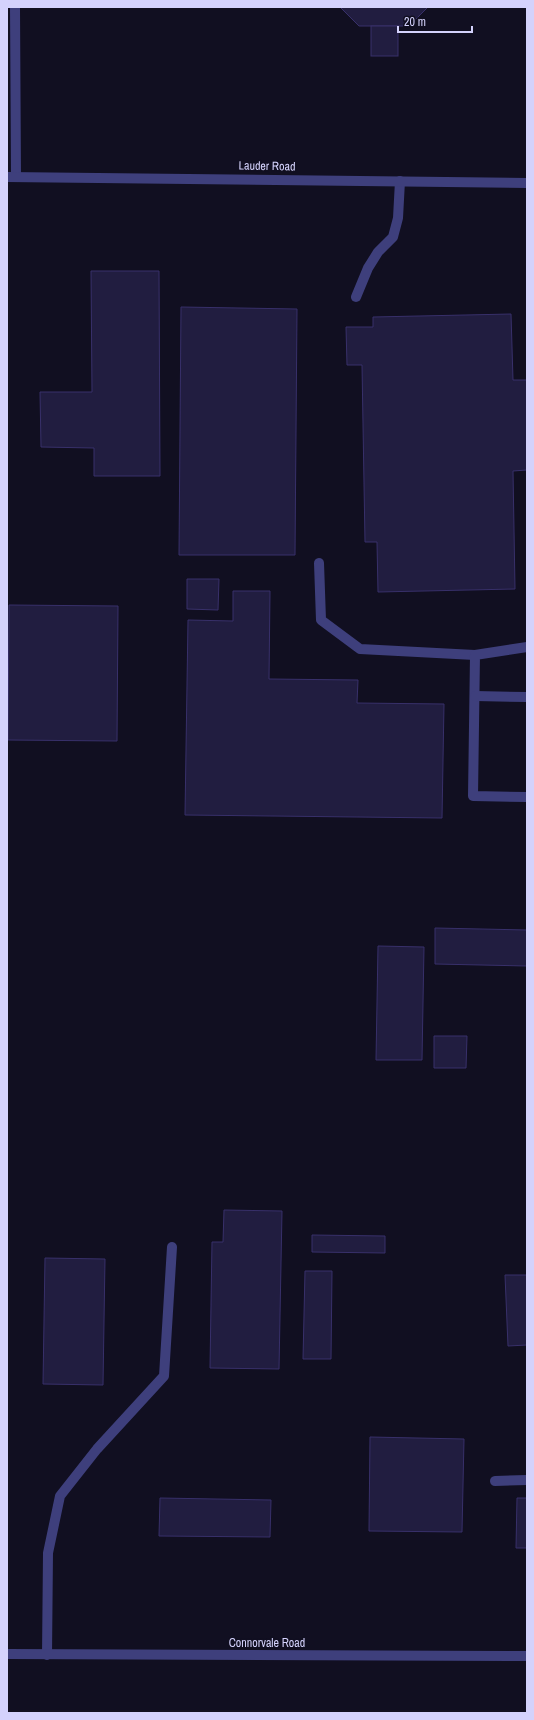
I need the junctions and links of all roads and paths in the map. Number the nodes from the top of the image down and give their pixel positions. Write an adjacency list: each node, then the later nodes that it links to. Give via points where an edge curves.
1 (14, 7): 2 (street)
2 (11, 177): 3 (street, Lauder Road)
3 (400, 181): 4 (street, Lauder Road); 5 (street, via 398,218 393,237 378,252)
4 (527, 183)
5 (356, 296)
6 (319, 563): 8 (street, via 321,620 360,649)
7 (527, 647): 8 (street)
8 (475, 655): 9 (street)
9 (475, 696): 10 (street); 11 (street, via 473,796)
10 (527, 697)
11 (527, 797)
12 (172, 1247): 16 (street, via 164,1376 97,1449 60,1496 48,1553)
13 (527, 1480): 14 (street)
14 (496, 1482)
15 (7, 1654): 16 (street, Connorvale Road)
16 (47, 1655): 17 (street, Connorvale Road)
17 (527, 1656)

